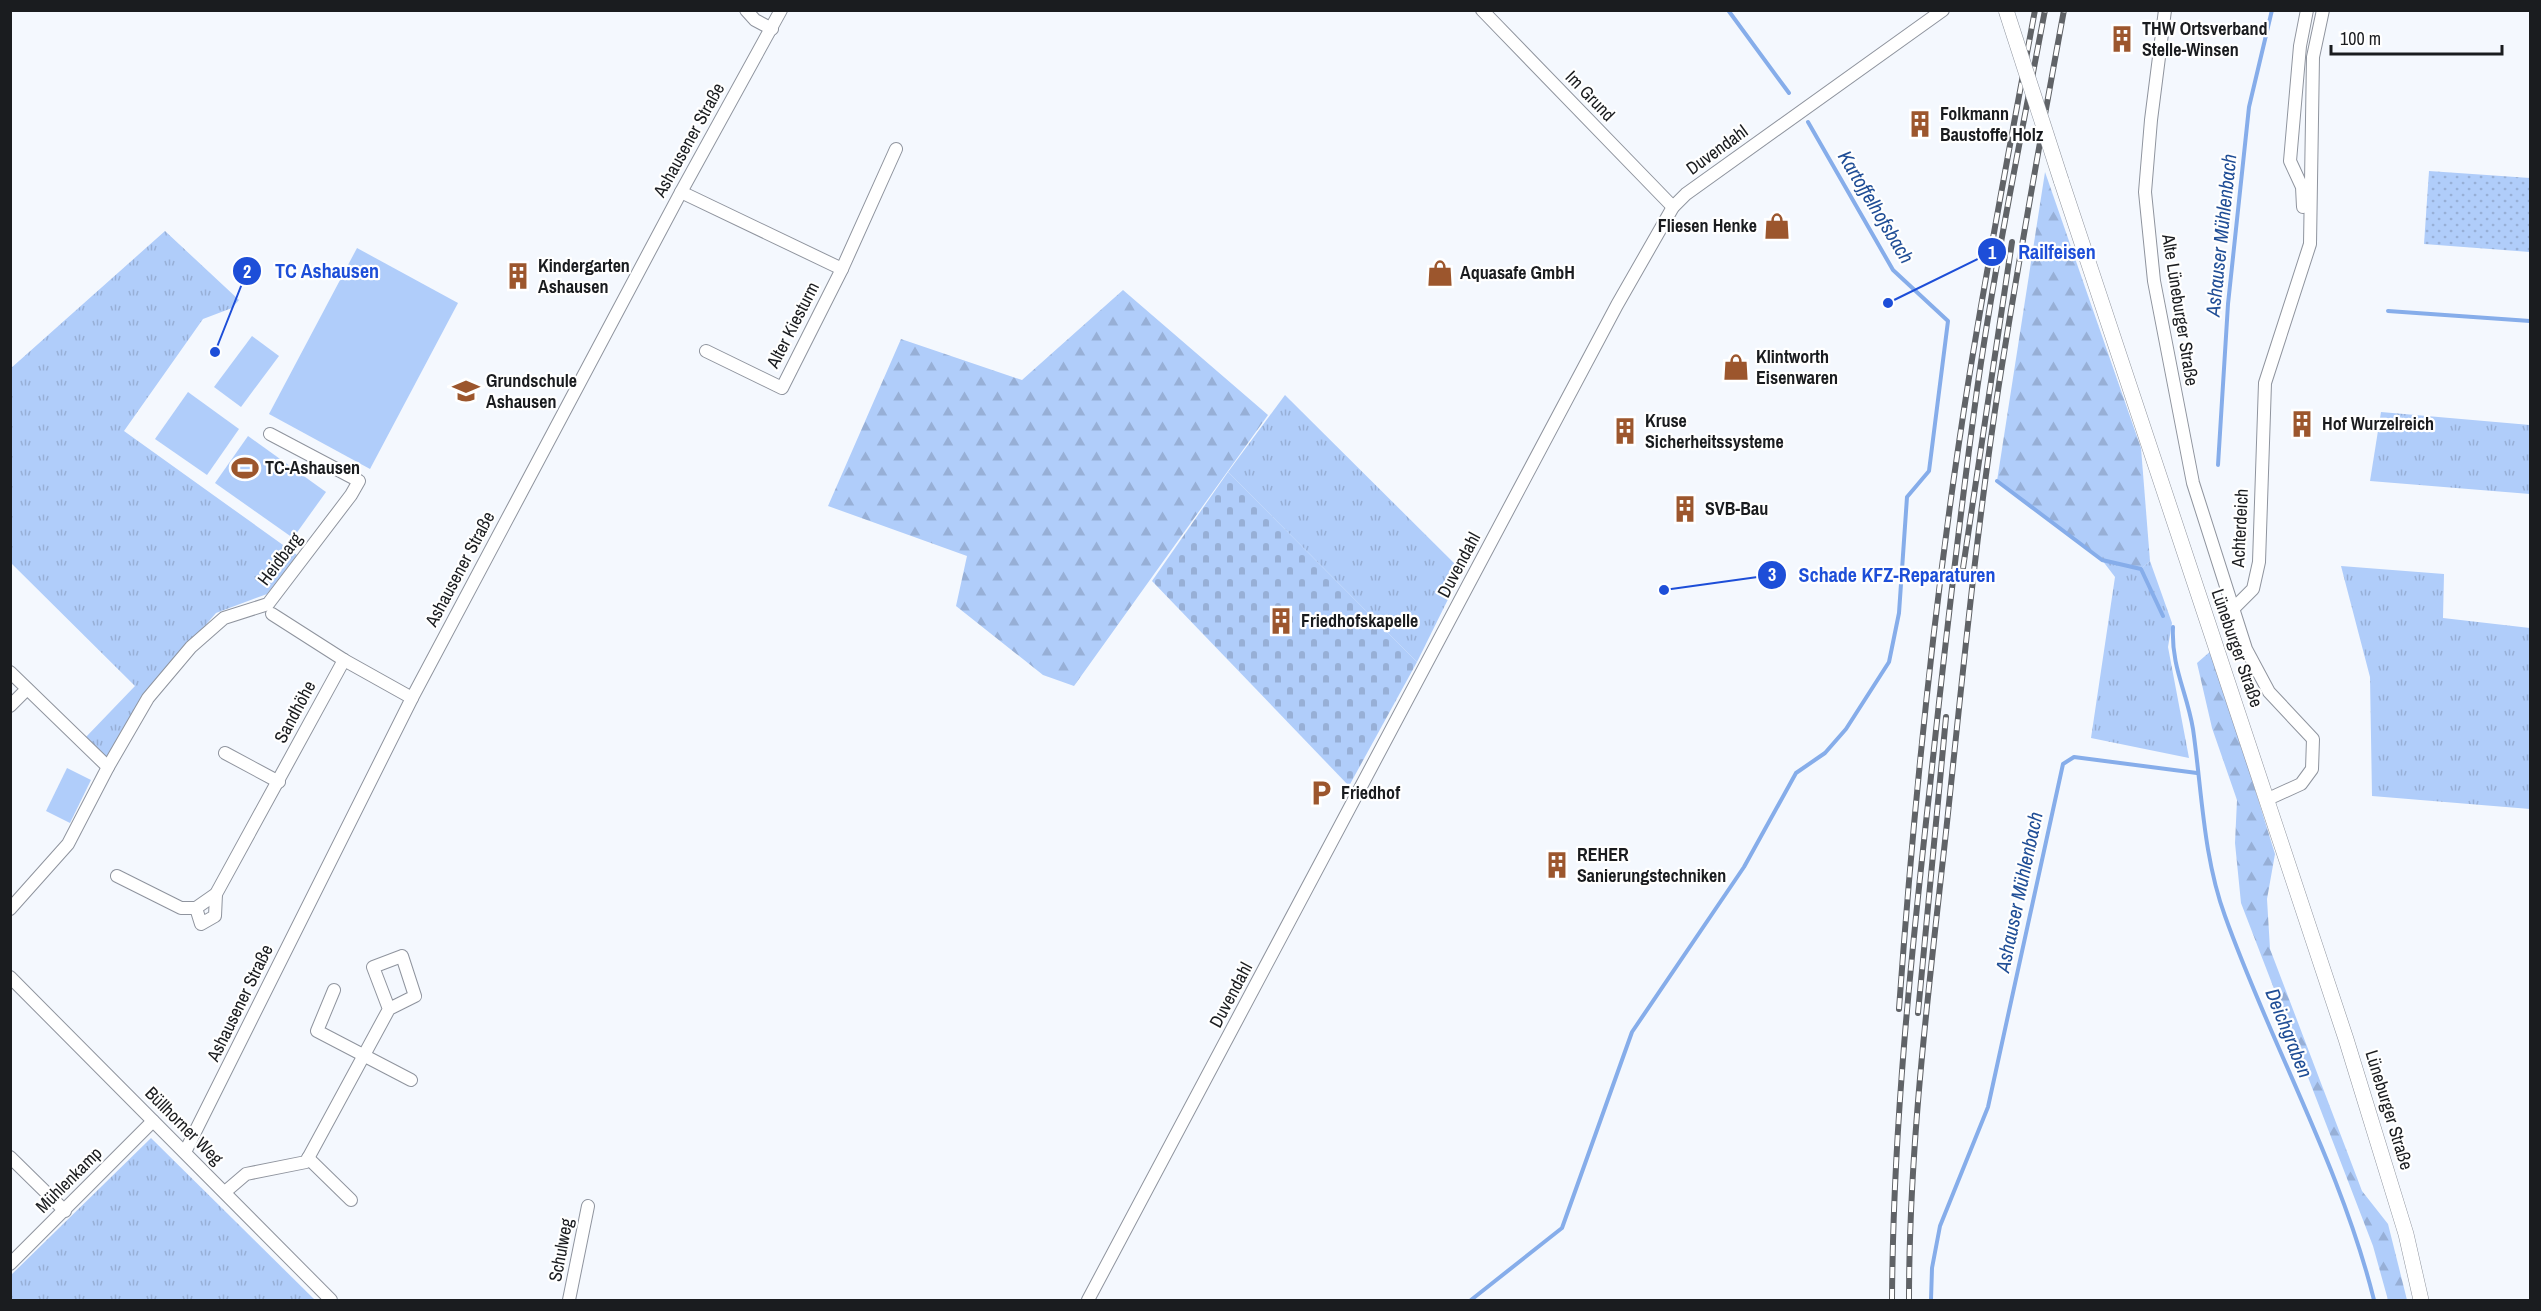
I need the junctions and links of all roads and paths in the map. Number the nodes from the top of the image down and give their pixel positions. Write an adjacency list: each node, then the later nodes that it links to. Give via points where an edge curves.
1 (746, 10): 9 (street)
2 (781, 10): 9 (street, Ashausener Straße)
3 (1482, 10): 12 (street, Im Grund)
4 (1943, 10): 12 (street, Duvendahl)
5 (2006, 10): 27 (main road, Lüneburger Straße, bridge)
6 (2165, 10): 17 (street, Alte Lüneburger Straße, via 2145,192 2154,281 2193,483)
7 (2307, 10): 13 (street, via 2290,161 2302,187 2303,220)
8 (2323, 10): 13 (street, Achterdeich, via 2313,57)
9 (772, 29): 11 (street, Ashausener Straße)
10 (896, 149): 14 (street, Alter Kiesturm)
11 (681, 192): 14 (street, Alter Kiesturm); 22 (street, Ashausener Straße)
12 (1673, 207): 48 (street, Duvendahl, via 1617,305)
13 (2310, 244): 17 (street, Achterdeich, via 2265,383 2259,562 2253,589)
14 (842, 269): 15 (street, Alter Kiesturm, via 782,387)
15 (706, 351)
16 (270, 434): 25 (street, Heidbarg, via 358,481 268,604 224,618 191,647 148,698)
17 (2234, 608): 27 (street, via 2246,649 2269,692 2313,739 2312,769 2301,784)
18 (272, 614): 19 (street)
19 (344, 660): 22 (street); 26 (street, Sandhöhe)
20 (10, 672): 21 (street)
21 (27, 689): 23 (street); 25 (street)
22 (411, 698): 38 (street, Ashausener Straße)
23 (10, 706)
24 (225, 753): 26 (street)
25 (108, 767): 31 (street, Heidbarg, via 68,844)
26 (279, 782): 29 (street, Sandhöhe)
27 (2268, 800): 49 (main road, Lüneburger Straße, via 2387,1169)
28 (117, 876): 30 (street, Sandhöhe, via 181,908)
29 (216, 894): 30 (street, Sandhöhe); 30 (street, Sandhöhe, via 215,916 201,924)
30 (196, 908)
31 (10, 909)
32 (10, 977): 37 (street, Büllhorner Weg)
33 (334, 990): 35 (street, via 317,1031)
34 (389, 1009): 35 (street)
35 (364, 1054): 36 (street); 40 (street)
36 (411, 1080)
37 (153, 1121): 38 (street, Büllhorner Weg); 44 (street, Mühlenkamp)
38 (185, 1152): 41 (street, Büllhorner Weg)
39 (10, 1157): 44 (street)
40 (308, 1158): 41 (street, via 306,1162 246,1174); 42 (street)
41 (225, 1191): 46 (street, Büllhorner Weg)
42 (351, 1200)
43 (588, 1206): 47 (street, Schulweg)
44 (65, 1210): 45 (street, Mühlenkamp)
45 (10, 1264)
46 (331, 1300)
47 (569, 1300)
48 (1088, 1300)
49 (2421, 1300)

